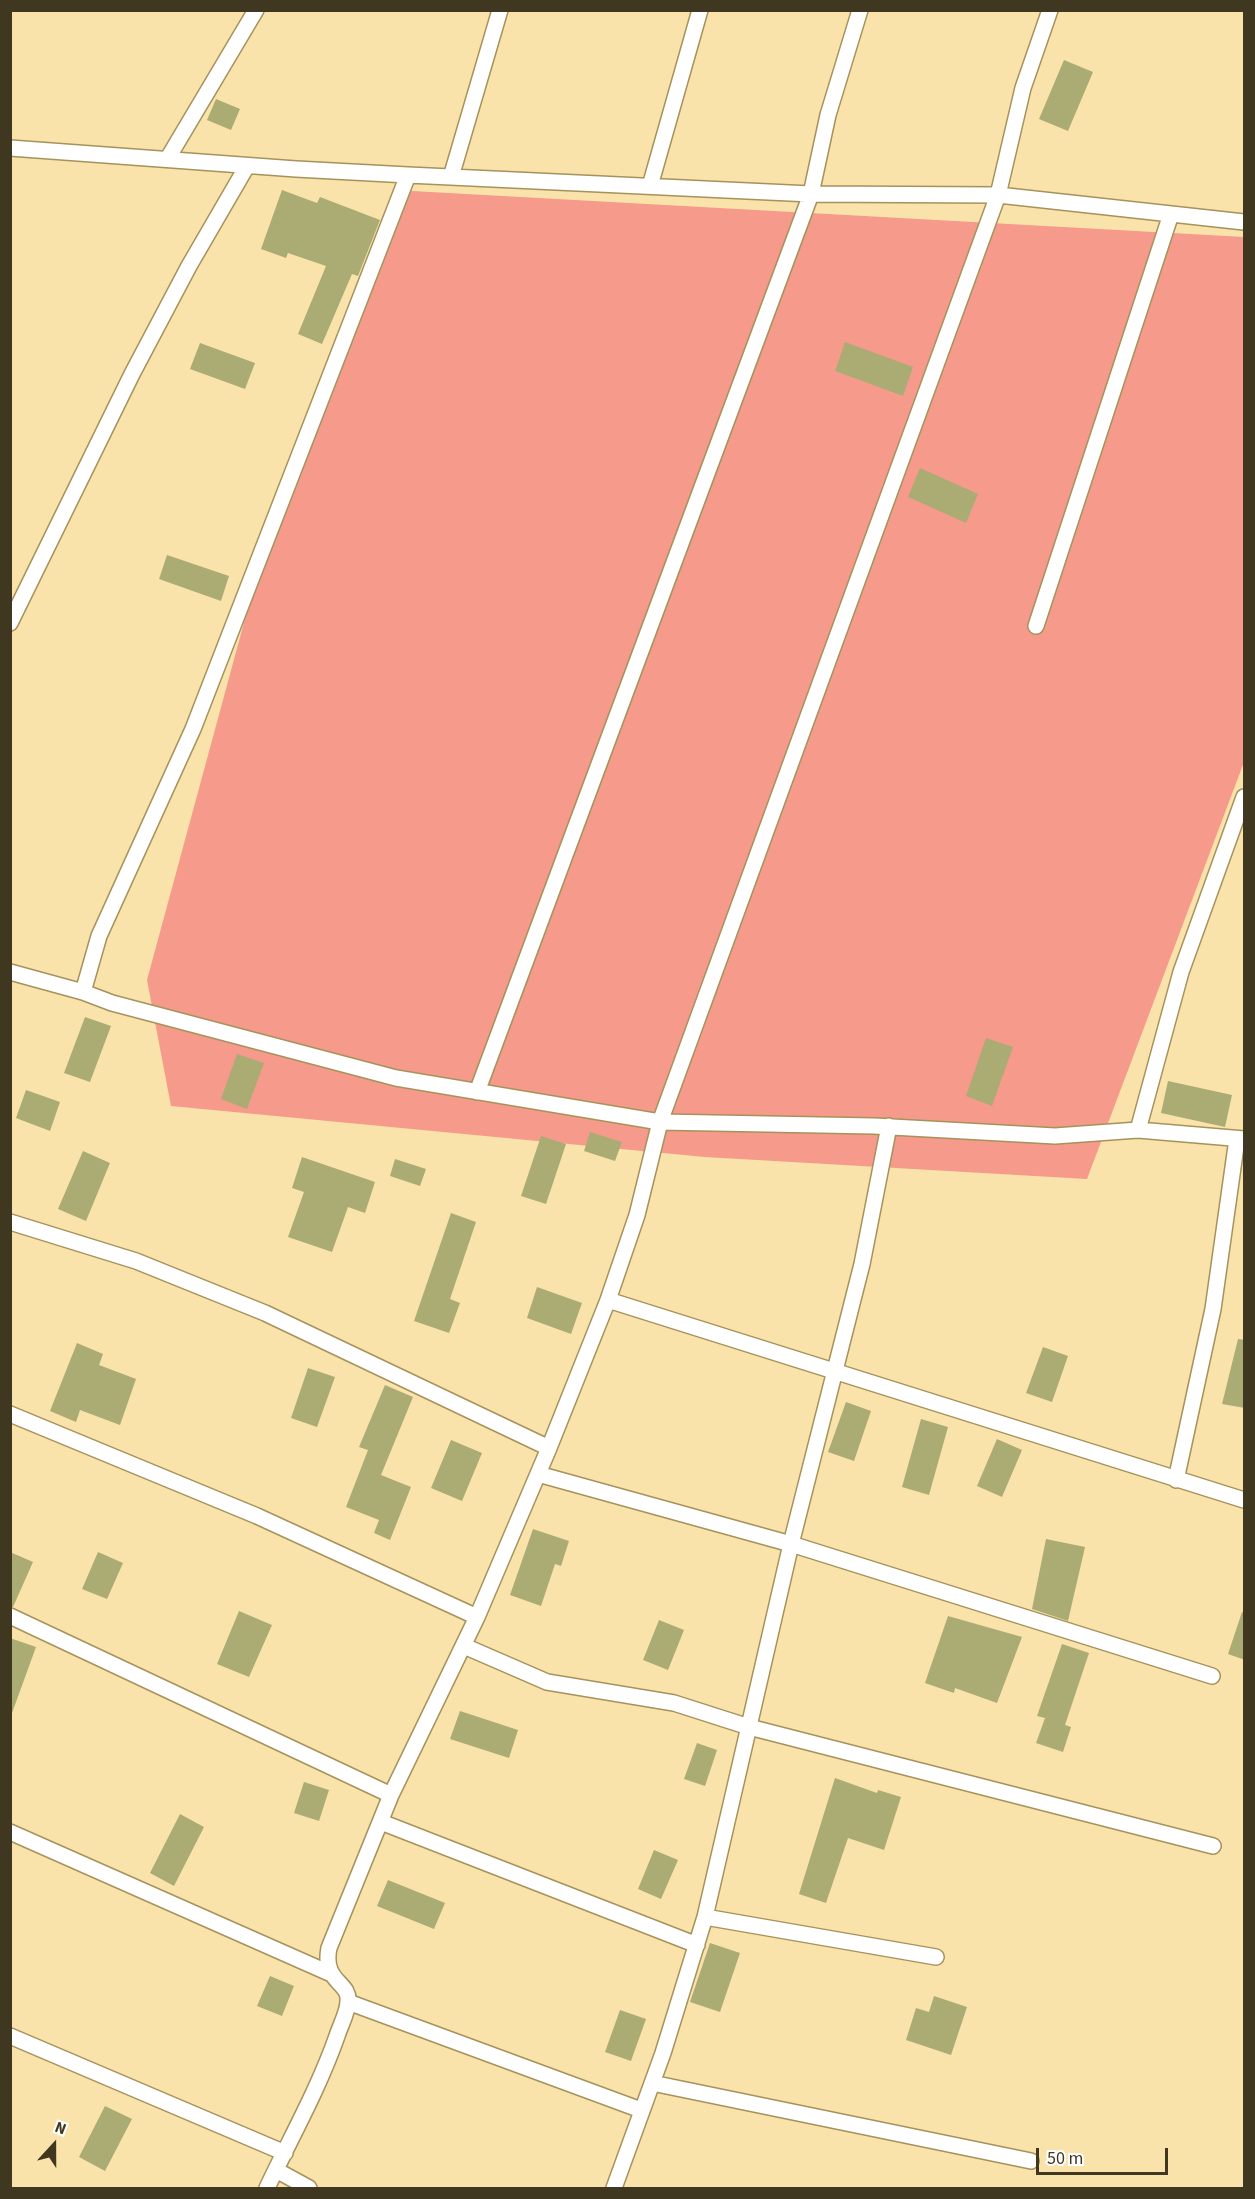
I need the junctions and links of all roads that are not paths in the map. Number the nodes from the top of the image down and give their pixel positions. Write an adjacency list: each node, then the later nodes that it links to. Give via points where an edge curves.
1 (256, 10): 7 (street)
2 (500, 10): 10 (street)
3 (700, 10): 11 (street)
4 (860, 10): 12 (street, via 828,115)
5 (1050, 10): 13 (street, via 1023,88)
6 (10, 148): 7 (street)
7 (168, 158): 8 (street)
8 (247, 166): 9 (street); 16 (street, via 132,374)
9 (408, 175): 10 (street); 20 (street, via 193,729 99,936)
10 (452, 177): 11 (street)
11 (650, 186): 12 (street)
12 (811, 194): 13 (street); 21 (street)
13 (998, 195): 14 (street); 22 (street)
14 (1171, 214): 15 (street); 17 (street)
15 (1245, 222)
16 (10, 623)
17 (1036, 626)
18 (1245, 797): 24 (street, via 1181,972)
19 (10, 972): 20 (street)
20 (83, 992): 21 (street, via 396,1078)
21 (477, 1092): 22 (street)
22 (660, 1122): 23 (street); 27 (street, via 637,1215)
23 (889, 1126): 24 (street, via 1055,1136); 28 (street)
24 (1138, 1130): 25 (street)
25 (1241, 1139): 32 (street, via 1213,1309)
26 (10, 1222): 30 (street, via 136,1261 265,1313)
27 (608, 1300): 28 (street); 30 (street)
28 (836, 1373): 32 (street); 34 (street)
29 (10, 1414): 36 (street, via 257,1515)
30 (549, 1448): 31 (street)
31 (538, 1474): 34 (street); 36 (street)
32 (1176, 1480): 33 (street)
33 (1245, 1500)
34 (791, 1544): 38 (street); 39 (street)
35 (10, 1616): 40 (street)
36 (477, 1617): 37 (street)
37 (464, 1646): 39 (street, via 547,1682 674,1703); 40 (street)
38 (1212, 1676)
39 (749, 1727): 43 (street); 44 (street)
40 (391, 1794): 41 (street)
41 (381, 1822): 45 (street); 47 (street, via 330,1948)
42 (10, 1832): 47 (street)
43 (1213, 1846)
44 (705, 1917): 45 (street); 46 (street)
45 (697, 1945): 50 (street)
46 (936, 1957)
47 (329, 1973): 48 (street, via 344,1989)
48 (348, 2002): 51 (street); 52 (street, via 327,2063)
49 (10, 2036): 52 (street)
50 (652, 2083): 51 (street); 53 (street)
51 (641, 2110): 57 (street)
52 (285, 2153): 54 (street)
53 (1031, 2161)
54 (276, 2170): 55 (street); 56 (street)
55 (267, 2188)
56 (309, 2188)
57 (614, 2188)

